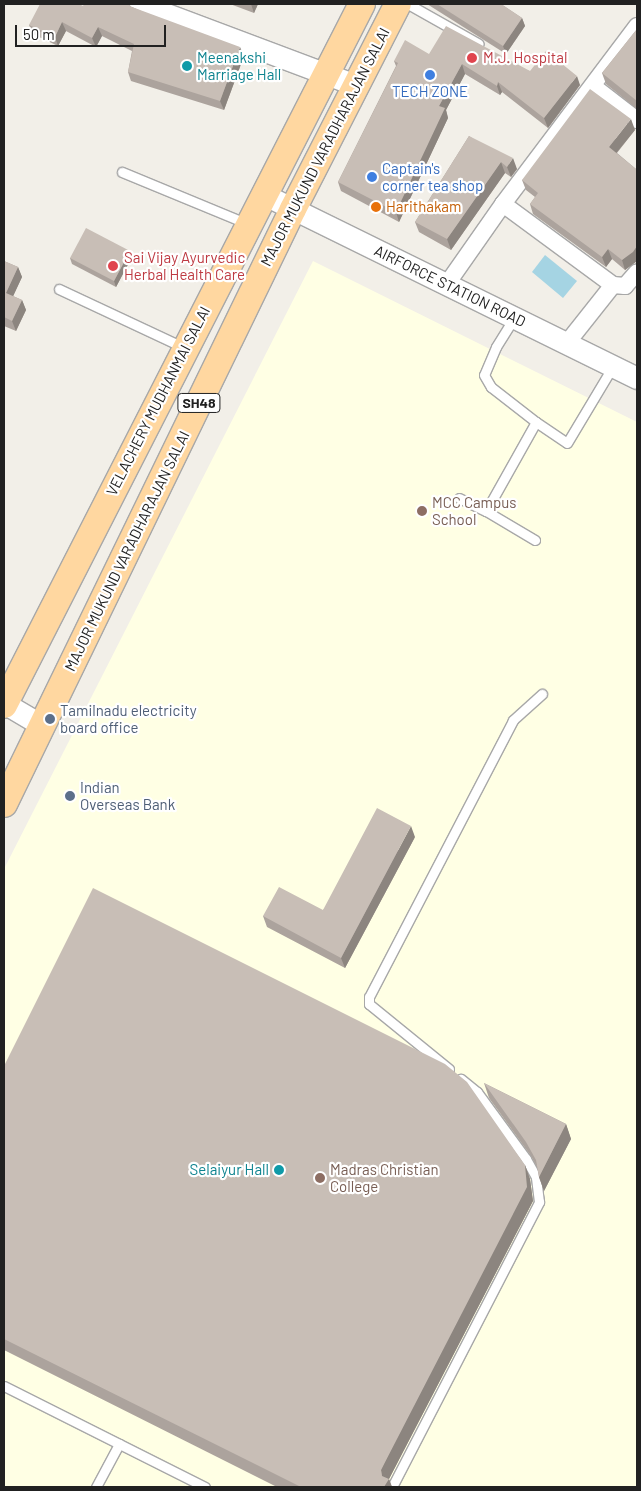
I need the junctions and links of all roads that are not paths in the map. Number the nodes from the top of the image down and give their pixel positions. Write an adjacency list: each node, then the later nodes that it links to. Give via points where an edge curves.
1 (140, 4): 7 (street)
2 (362, 4): 7 (main road, SH48)
3 (398, 4): 8 (main road, MAJOR MUKUND VARADHARAJAN SALAI / SH48)
4 (408, 4): 6 (lane)
5 (637, 26): 9 (street)
6 (485, 48)
7 (327, 72): 8 (street); 12 (main road, VELACHERY MUDHANMAI SALAI / SH48)
8 (356, 84): 14 (main road, MAJOR MUKUND VARADHARAJAN SALAI / SH48)
9 (593, 86): 10 (street); 13 (street)
10 (637, 120)
11 (122, 172): 15 (lane)
12 (263, 194): 14 (street, AIRFORCE STATION ROAD); 15 (main road, VELACHERY MUDHANMAI SALAI / SH48)
13 (503, 204): 17 (street); 18 (street)
14 (293, 209): 17 (street, AIRFORCE STATION ROAD); 31 (main road, MAJOR MUKUND VARADHARAJAN SALAI / SH48)
15 (248, 224): 22 (main road, VELACHERY MUDHANMAI SALAI / SH48)
16 (637, 272): 18 (street, via 626,286)
17 (447, 284): 20 (street, AIRFORCE STATION ROAD)
18 (613, 285): 21 (street)
19 (59, 290): 22 (lane)
20 (514, 317): 21 (street, AIRFORCE STATION ROAD); 25 (lane, via 484,375 491,387)
21 (567, 343): 23 (street, AIRFORCE STATION ROAD)
22 (185, 348): 30 (main road, VELACHERY MUDHANMAI SALAI / SH48)
23 (613, 366): 24 (street, AIRFORCE STATION ROAD); 25 (lane, via 567,443)
24 (637, 378)
25 (536, 422): 27 (lane)
26 (459, 498): 27 (lane)
27 (486, 511): 28 (lane)
28 (535, 540)
29 (542, 694): 37 (lane, via 513,720 369,997 369,1004 477,1092 526,1159 536,1177 539,1202)
30 (4, 704): 31 (street)
31 (43, 726): 32 (main road, MAJOR MUKUND VARADHARAJAN SALAI / SH48)
32 (4, 804)
33 (4, 1386): 34 (lane)
34 (119, 1444): 35 (lane); 36 (lane)
35 (96, 1487)
36 (206, 1487)
37 (392, 1487)

